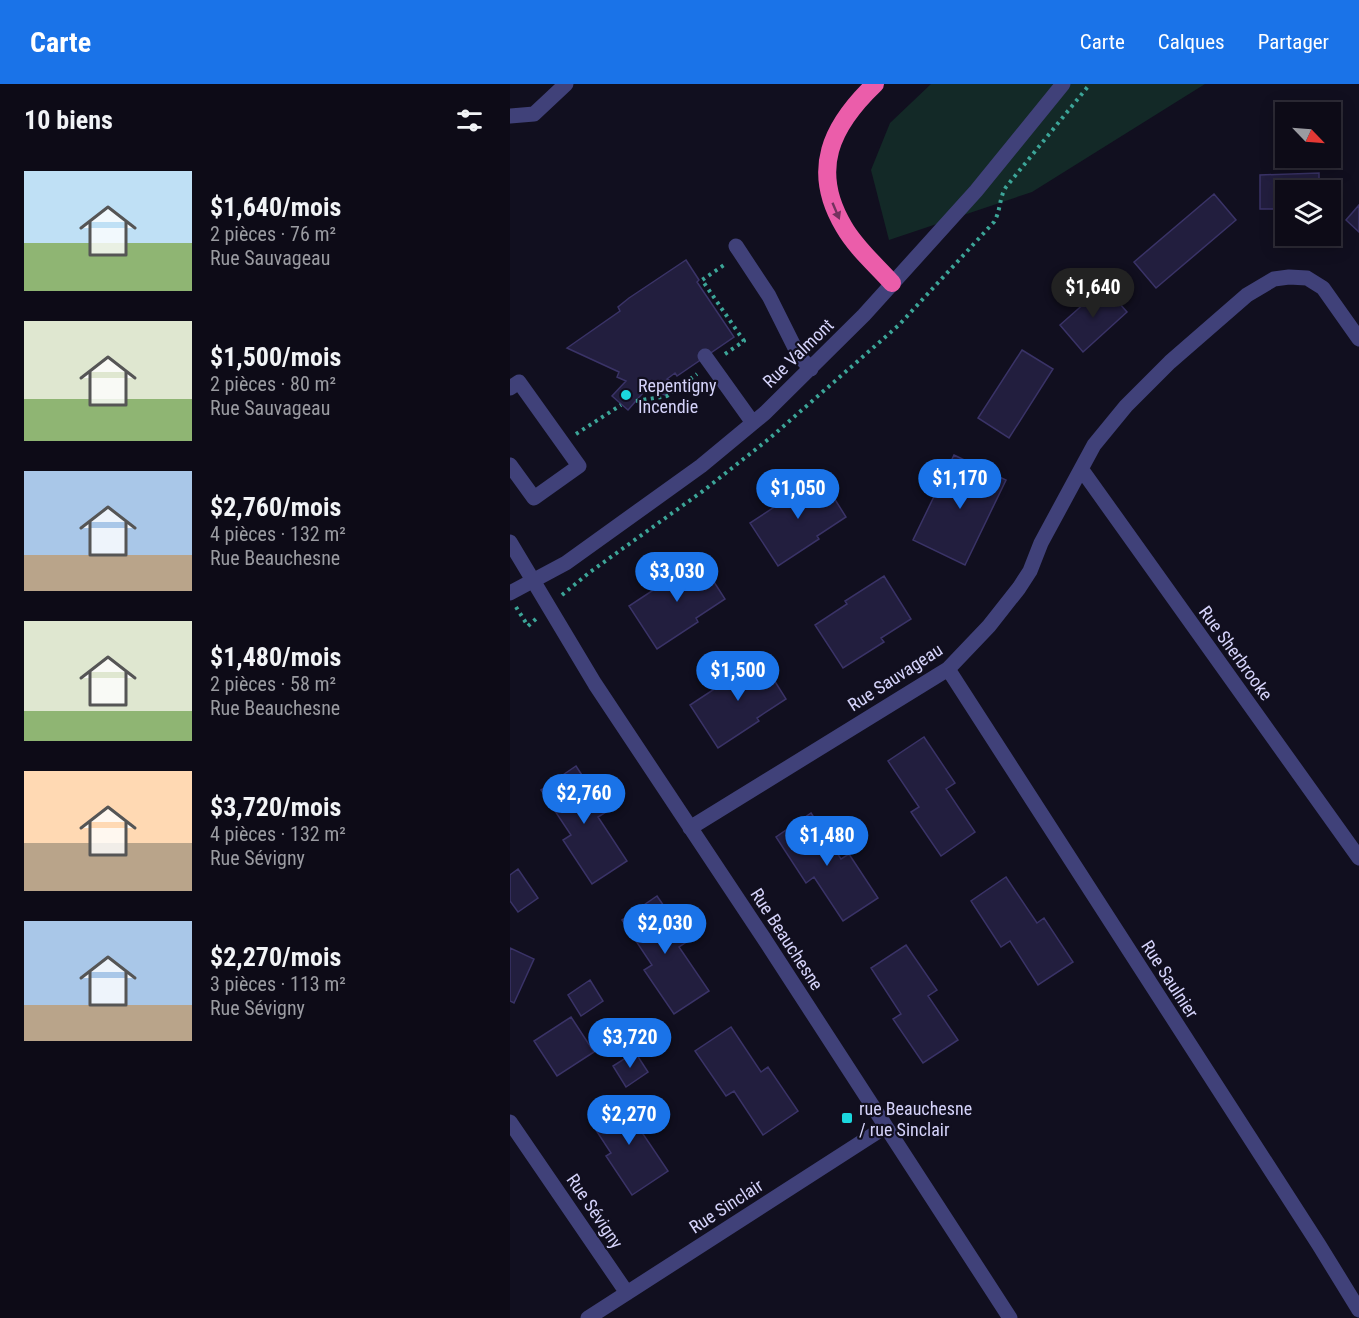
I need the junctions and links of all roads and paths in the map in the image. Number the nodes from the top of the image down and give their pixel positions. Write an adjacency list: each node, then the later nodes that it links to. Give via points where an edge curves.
1 (566, 84): 5 (street, via 534,114)
2 (875, 84): 8 (highway, one-way to 8, via 840,125 832,142 828,179 833,205 845,229)
3 (1063, 84): 8 (street, Rue Valmont, via 976,191)
4 (1090, 84): 22 (path, via 1006,187 994,222 899,325 742,461)
5 (510, 116)
6 (736, 246): 11 (street, via 769,296 799,356)
7 (716, 270): 10 (path, via 702,280 744,341)
8 (892, 283): 11 (street, Rue Valmont)
9 (1359, 339): 19 (street, Rue Sauvageau, via 1323,288 1307,278 1274,279 1247,295 1170,362 1094,445)
10 (708, 360): 16 (street)
11 (811, 369): 16 (street, Rue Valmont)
12 (682, 384): 14 (path, via 667,396)
13 (510, 388): 18 (street, via 519,382 579,466 534,498)
14 (636, 401)
15 (621, 405): 17 (path)
16 (753, 423): 21 (street, Rue Valmont, via 633,516 562,566)
17 (585, 428)
18 (510, 465)
19 (1082, 470): 26 (street, Rue Sauvageau, via 1019,588); 28 (street, Rue Sherbrooke)
20 (510, 542): 21 (street, Rue Beauchesne)
21 (533, 581): 23 (street, Rue Valmont); 27 (street, Rue Beauchesne, via 594,684)
22 (570, 587)
23 (510, 593)
24 (510, 599): 25 (path)
25 (528, 626)
26 (948, 669): 27 (street, Rue Sauvageau); 32 (street, Rue Saulnier)
27 (690, 828): 30 (street, Rue Beauchesne)
28 (1359, 858)
29 (510, 1122): 31 (street, Rue Sévigny)
30 (885, 1127): 31 (street, Rue Sinclair); 34 (street, Rue Beauchesne)
31 (627, 1293): 33 (street, Rue Sinclair)
32 (1359, 1310)
33 (588, 1318)
34 (1010, 1318)

